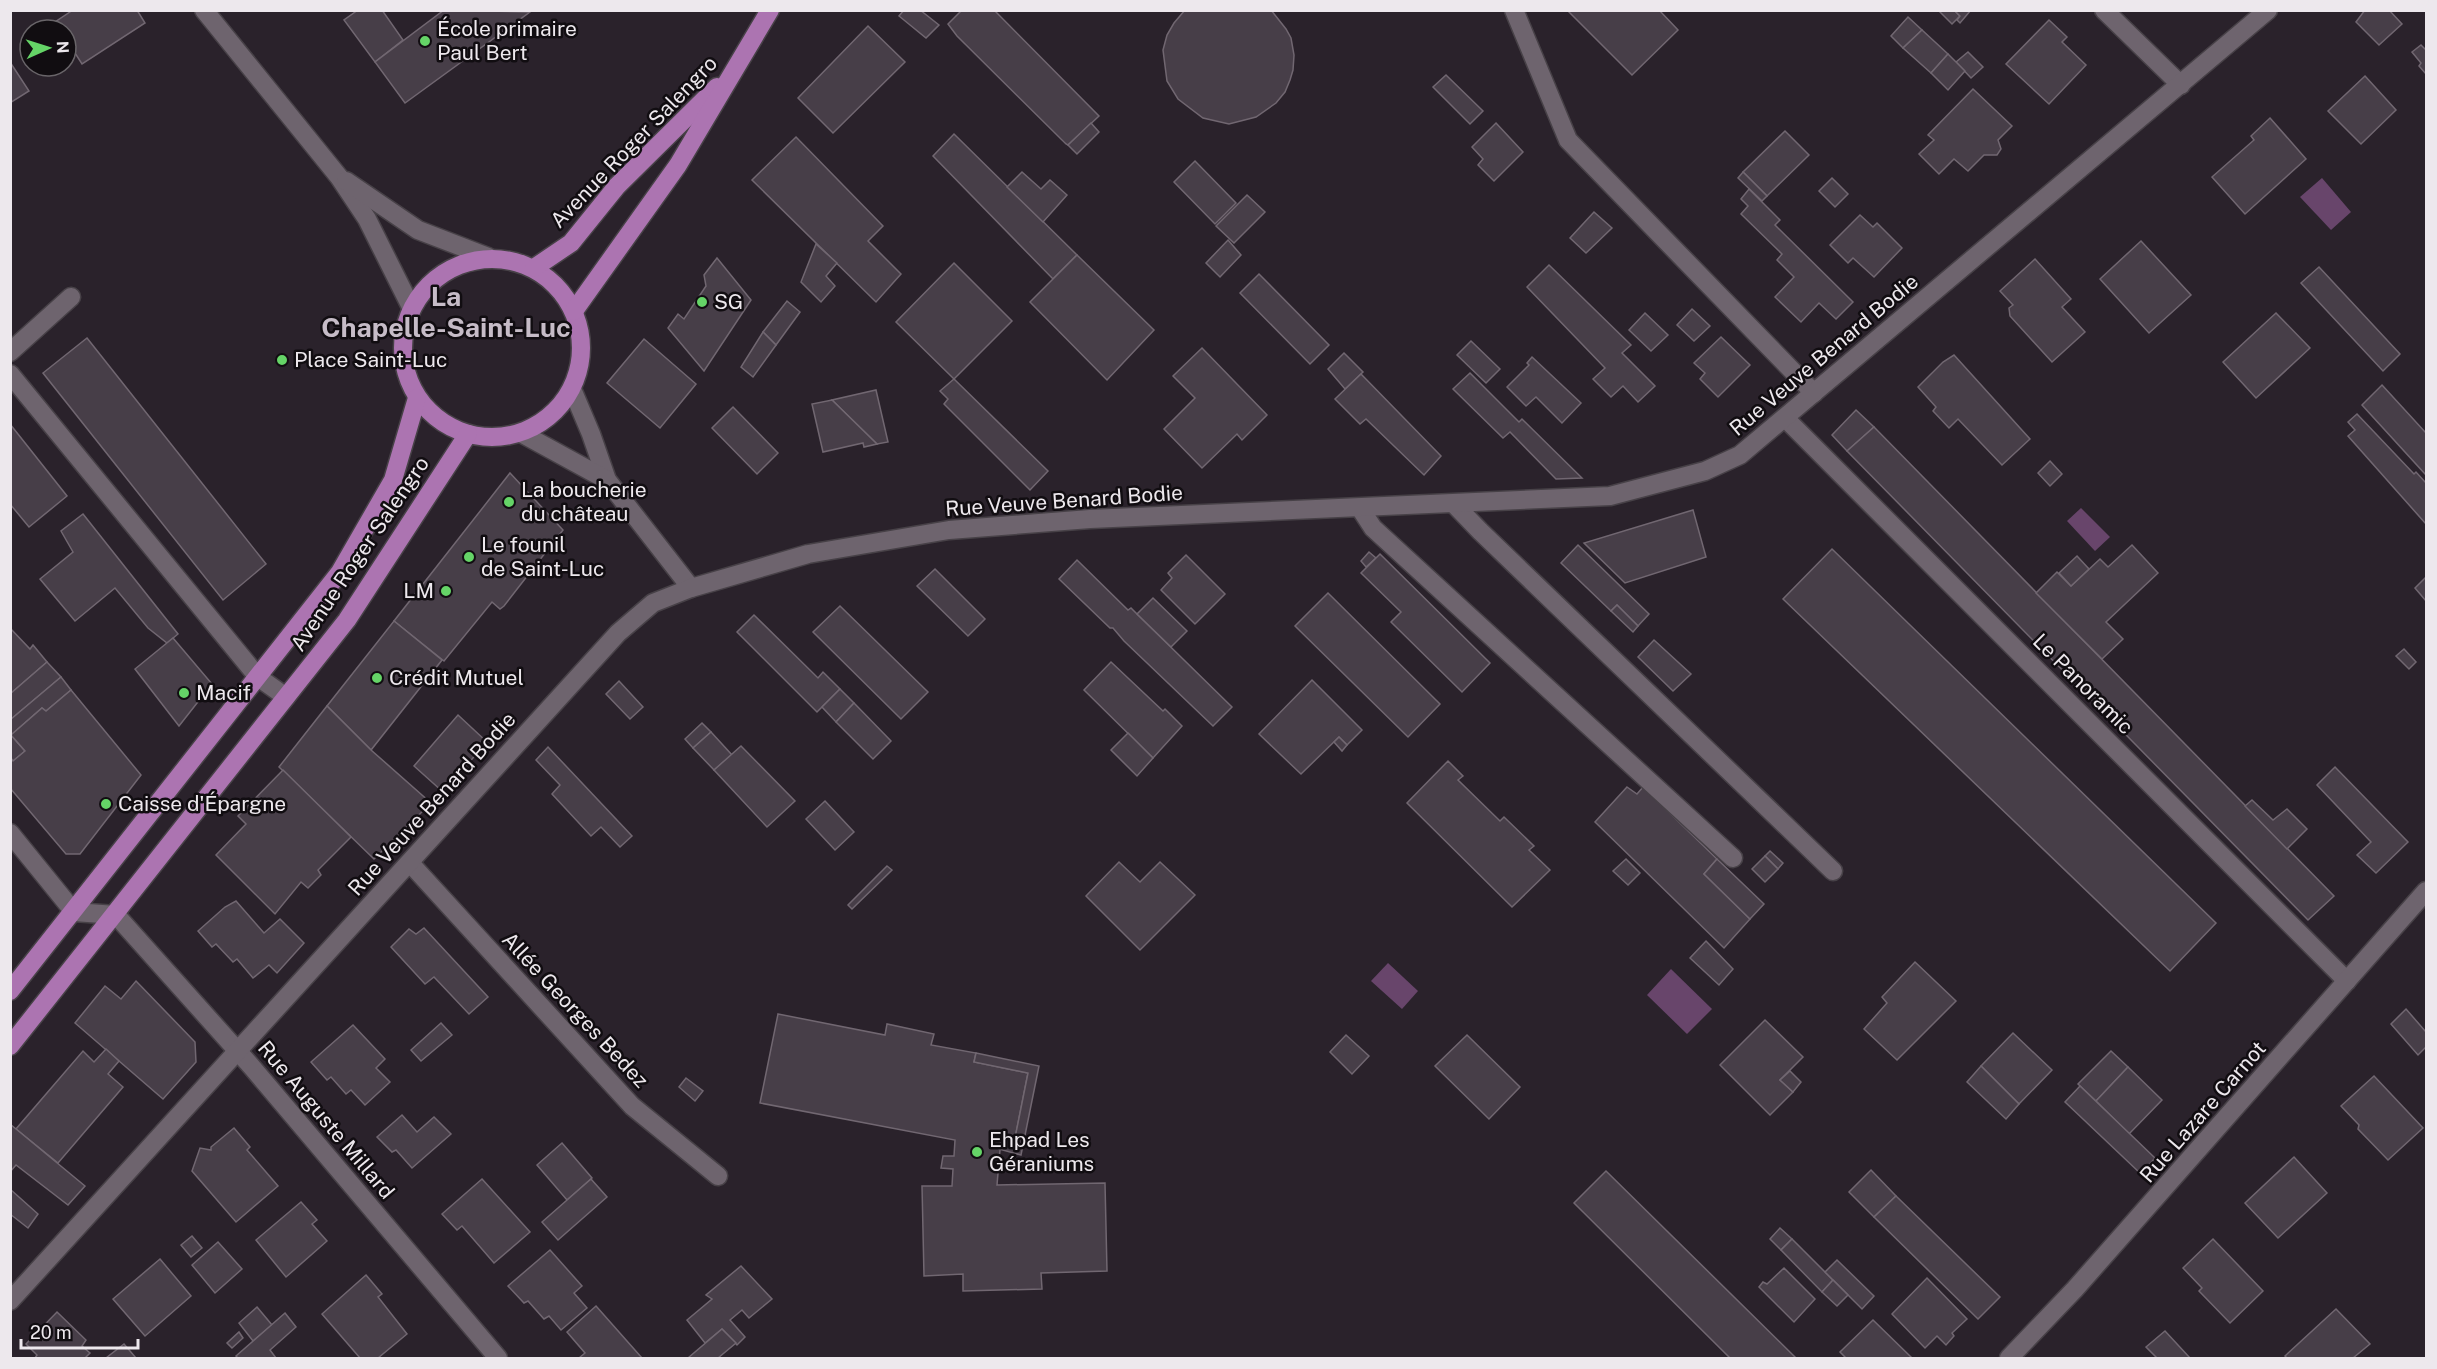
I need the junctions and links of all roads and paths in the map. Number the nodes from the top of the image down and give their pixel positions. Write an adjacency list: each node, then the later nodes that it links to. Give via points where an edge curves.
1 (204, 10): 8 (street)
2 (770, 10): 6 (main road, Avenue Roger Salengro)
3 (1514, 10): 17 (street, via 1568,140)
4 (2104, 10): 7 (street)
5 (2268, 10): 7 (street, Rue Veuve Benard Bodie)
6 (737, 67): 10 (main road, Avenue Roger Salengro, via 617,186 571,243); 13 (main road, Avenue Roger Salengro, via 678,165)
7 (2181, 85): 17 (street, Rue Veuve Benard Bodie)
8 (339, 177): 9 (street, via 418,230); 12 (street, via 367,219)
9 (488, 257): 10 (main road); 12 (main road, via 443,272)
10 (534, 268): 13 (main road, via 557,286)
11 (71, 297): 14 (street)
12 (411, 307): 18 (main road, via 402,353)
13 (574, 311): 16 (main road, via 581,337 580,364)
14 (10, 352)
15 (10, 374): 26 (street)
16 (572, 389): 20 (main road, via 542,423); 22 (street)
17 (1814, 393): 19 (street, Rue Veuve Benard Bodie)
18 (417, 398): 21 (main road, via 431,414); 26 (main road, Avenue Roger Salengro, via 393,480 340,572)
19 (1785, 418): 23 (street, Rue Veuve Benard Bodie, via 1740,455 1705,471 1610,496); 35 (street, Le Panoramic)
20 (521, 433): 21 (main road, via 495,438); 22 (street)
21 (468, 434): 27 (main road, Avenue Roger Salengro, via 347,620)
22 (607, 480): 25 (street)
23 (1454, 504): 24 (street, Rue Veuve Benard Bodie); 31 (street)
24 (1360, 508): 25 (street, Rue Veuve Benard Bodie, via 1090,519 949,530 808,554); 29 (street, via 1373,528)
25 (691, 588): 30 (street, Rue Veuve Benard Bodie, via 653,603 618,633)
26 (258, 677): 27 (street); 33 (main road, Avenue Roger Salengro)
27 (286, 697): 34 (main road, Avenue Roger Salengro)
28 (10, 833): 33 (street)
29 (1733, 858)
30 (410, 863): 38 (street, Rue Veuve Benard Bodie); 39 (street, Allée Georges Bedez, via 632,1106)
31 (1833, 871)
32 (2427, 891): 35 (street, Rue Lazare Carnot)
33 (74, 912): 34 (street); 36 (main road, Avenue Roger Salengro)
34 (116, 915): 37 (main road, Avenue Roger Salengro); 38 (street, Rue Auguste Millard)
35 (2347, 981): 42 (street, Rue Lazare Carnot)
36 (10, 991)
37 (10, 1046)
38 (237, 1051): 40 (street, Rue Veuve Benard Bodie); 41 (street, Rue Auguste Millard)
39 (718, 1176)
40 (10, 1302)
41 (498, 1359)
42 (2009, 1359)

